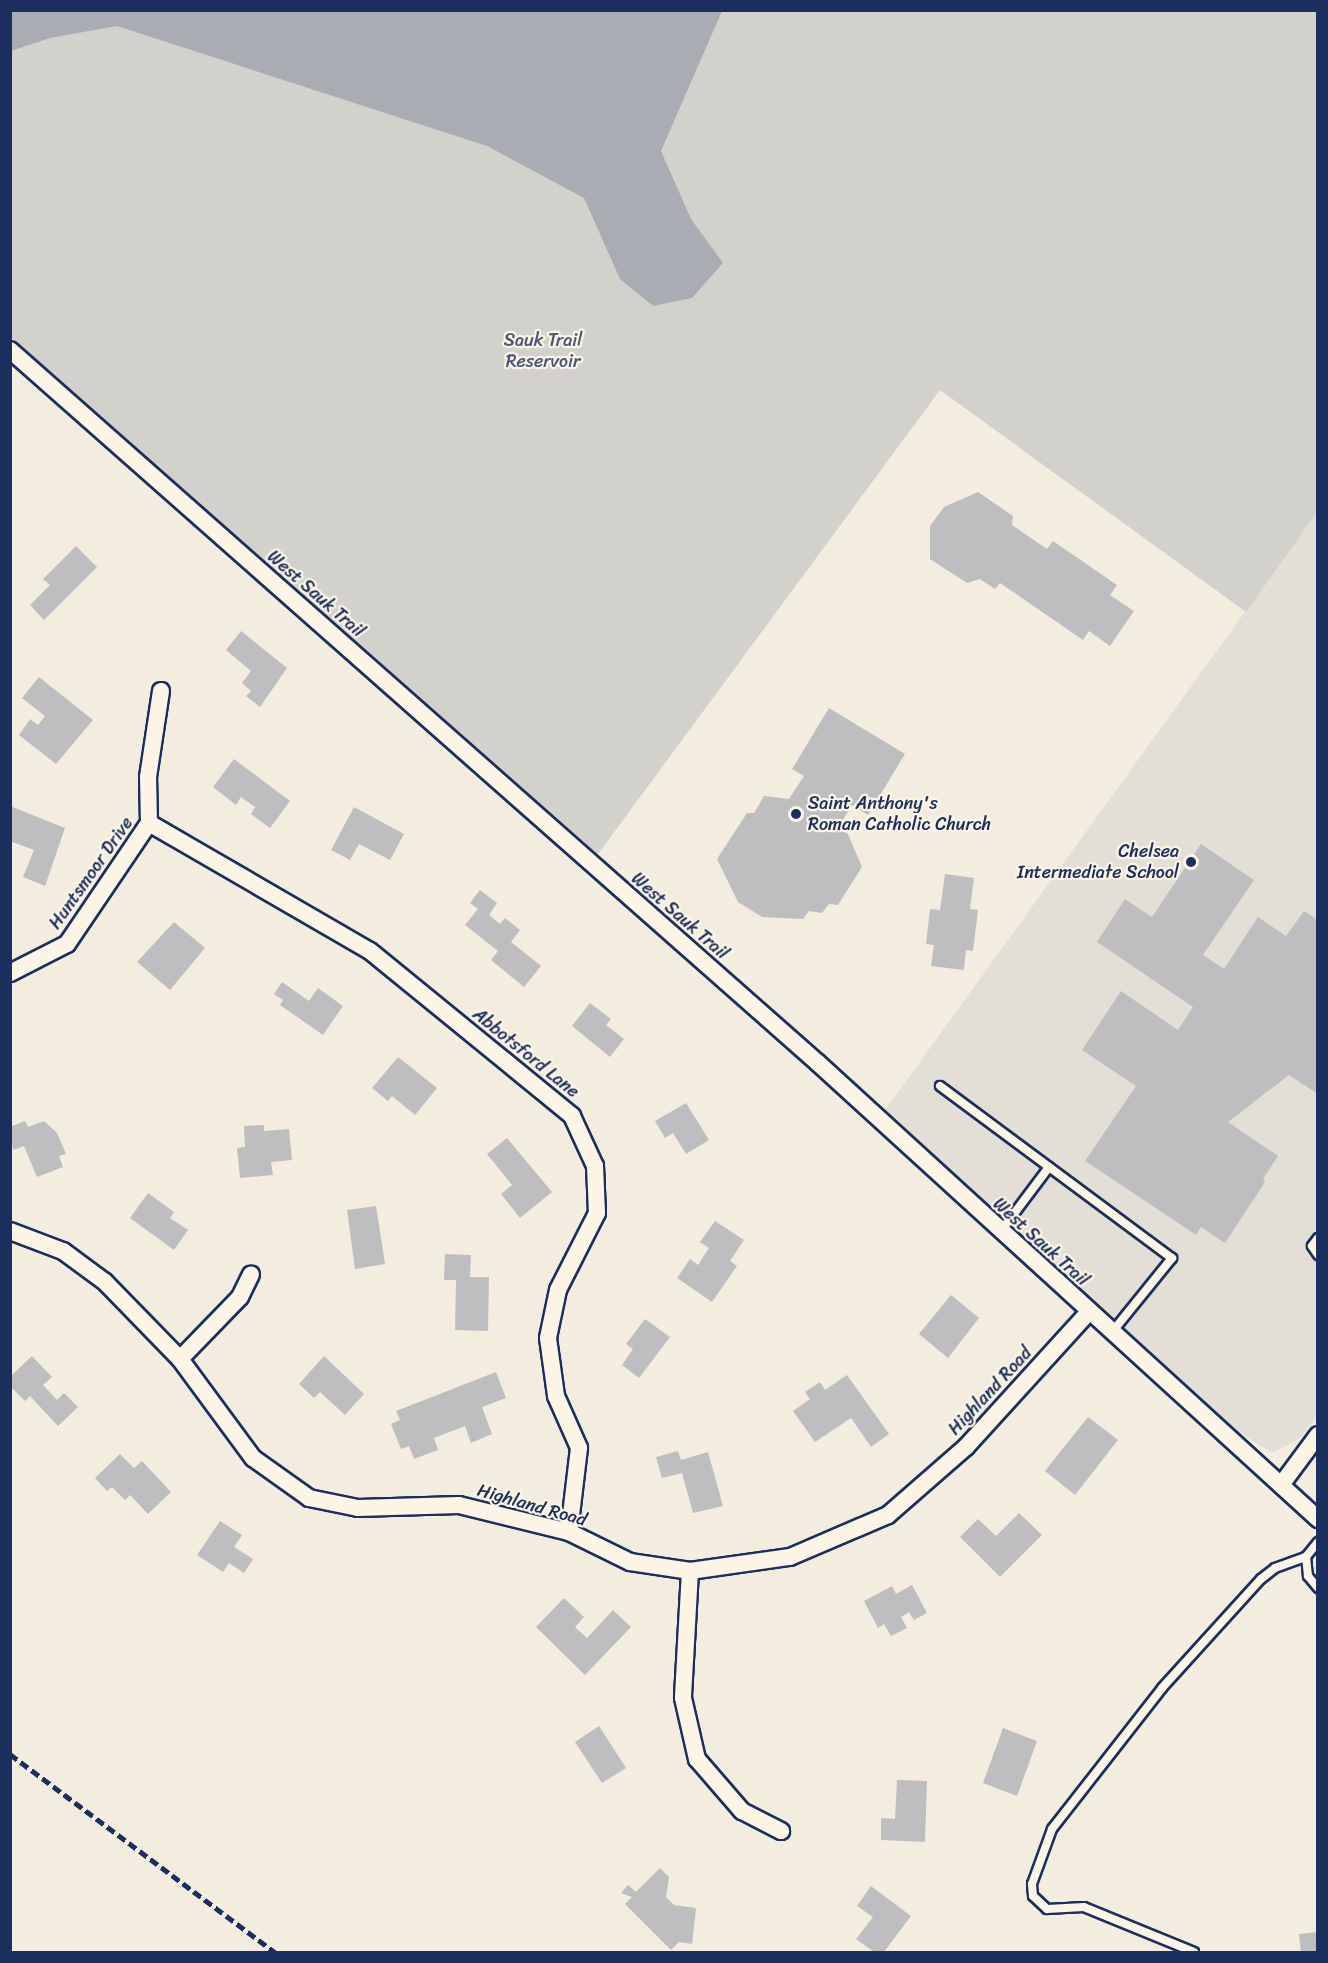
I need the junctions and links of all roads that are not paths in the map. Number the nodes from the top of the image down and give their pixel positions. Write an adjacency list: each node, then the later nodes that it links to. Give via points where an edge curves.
1 (10, 350): 8 (street, West Sauk Trail, via 818,1063)
2 (161, 691): 3 (street, Huntsmoor Drive, via 148,777)
3 (149, 823): 4 (street, Huntsmoor Drive, via 114,880 67,944); 18 (street, Abbotsford Lane, via 370,951 572,1116 595,1166 597,1213 558,1290 548,1338 556,1396 579,1448)
4 (10, 973)
5 (940, 1086): 6 (lane)
6 (1049, 1167): 8 (lane); 13 (lane, via 1172,1258)
7 (10, 1230): 14 (street, Highland Road, via 63,1251 80,1263 105,1282)
8 (1001, 1231): 12 (street, West Sauk Trail)
9 (1317, 1238): 10 (lane, via 1312,1246)
10 (1317, 1255)
11 (251, 1274): 14 (street, via 240,1297)
12 (1089, 1312): 13 (street, West Sauk Trail); 21 (street, Highland Road, via 966,1447 888,1515 790,1557)
13 (1112, 1333): 16 (street, West Sauk Trail)
14 (180, 1359): 18 (street, Highland Road, via 253,1458 309,1498 358,1508 459,1505)
15 (1317, 1435): 16 (street)
16 (1281, 1485): 17 (street, West Sauk Trail)
17 (1317, 1519)
18 (569, 1532): 21 (street, Highland Road, via 630,1562)
19 (1317, 1542): 20 (lane)
20 (1306, 1557): 22 (lane, via 1308,1576); 24 (lane, via 1275,1568 1261,1580 1162,1688 1052,1829 1032,1884 1033,1896 1047,1909 1084,1907)
21 (690, 1571): 23 (street, via 683,1698 697,1759 742,1811)
22 (1317, 1588)
23 (781, 1831)
24 (1194, 1953)

